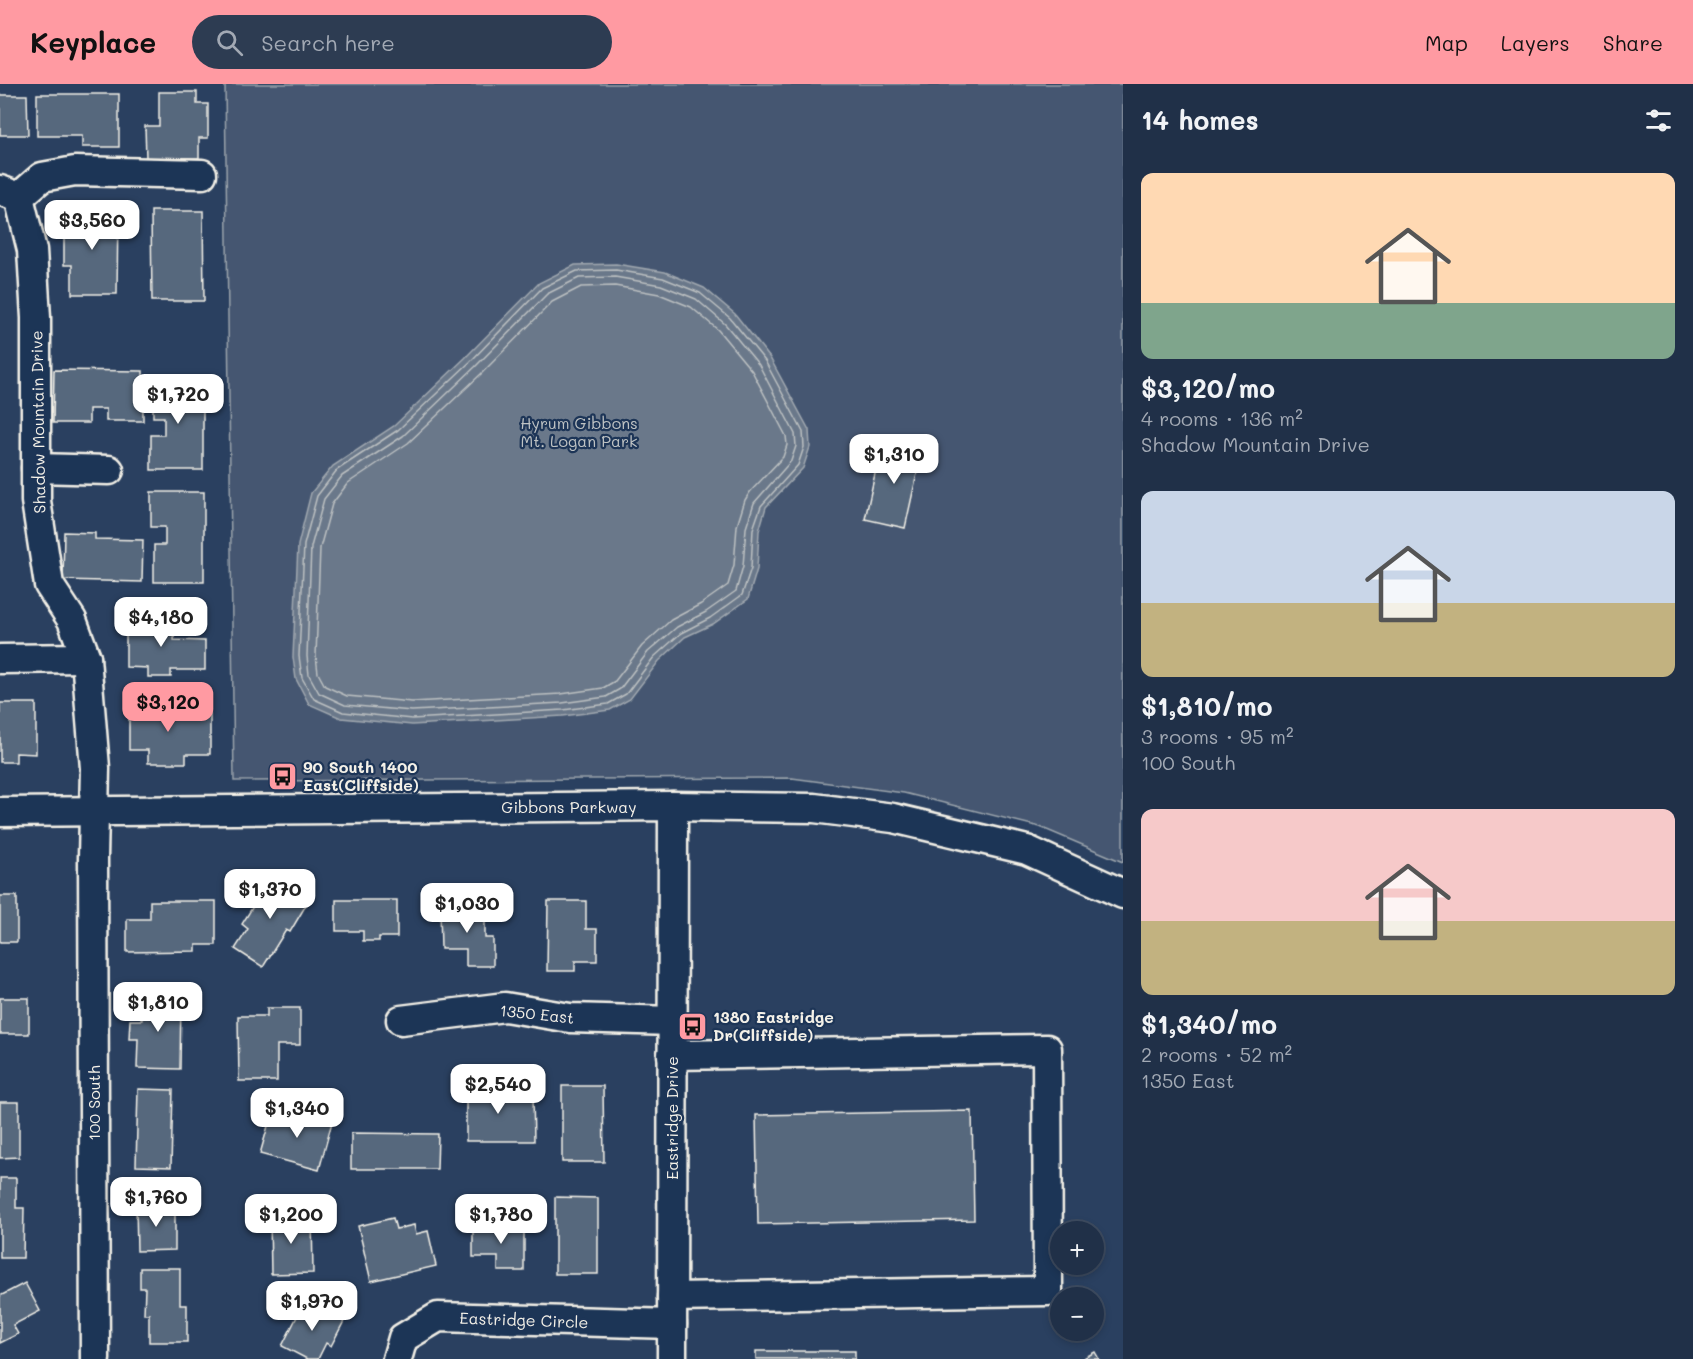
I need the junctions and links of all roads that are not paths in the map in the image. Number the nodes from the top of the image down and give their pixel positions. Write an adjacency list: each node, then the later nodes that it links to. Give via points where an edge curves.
1 (202, 174): 2 (street, via 75,171 42,177)
2 (10, 194): 3 (street, Shadow Mountain Drive, via 32,250)
3 (36, 468): 4 (street); 5 (street, Shadow Mountain Drive, via 36,501 49,585 72,620)
4 (109, 470)
5 (86, 658): 6 (street); 8 (street, Shadow Mountain Drive)
6 (0, 659)
7 (673, 806): 8 (street, Gibbons Parkway); 10 (street, Gibbons Parkway, via 814,808 894,818 1027,850); 12 (street, Eastridge Drive)
8 (93, 811): 9 (street, Gibbons Parkway); 15 (street, 100 South)
9 (0, 812)
10 (1123, 894)
11 (401, 1020): 12 (street, 1350 East, via 505,1007 570,1018)
12 (673, 1021): 13 (street, Eastridge Drive)
13 (672, 1055): 14 (street, Eastridge Drive); 14 (street, Eastridge Circle, via 1047,1048 1048,1291)
14 (672, 1311): 16 (street, Eastridge Circle, via 438,1317 403,1338); 17 (street, Eastridge Drive)
15 (95, 1359)
16 (397, 1359)
17 (672, 1359)

